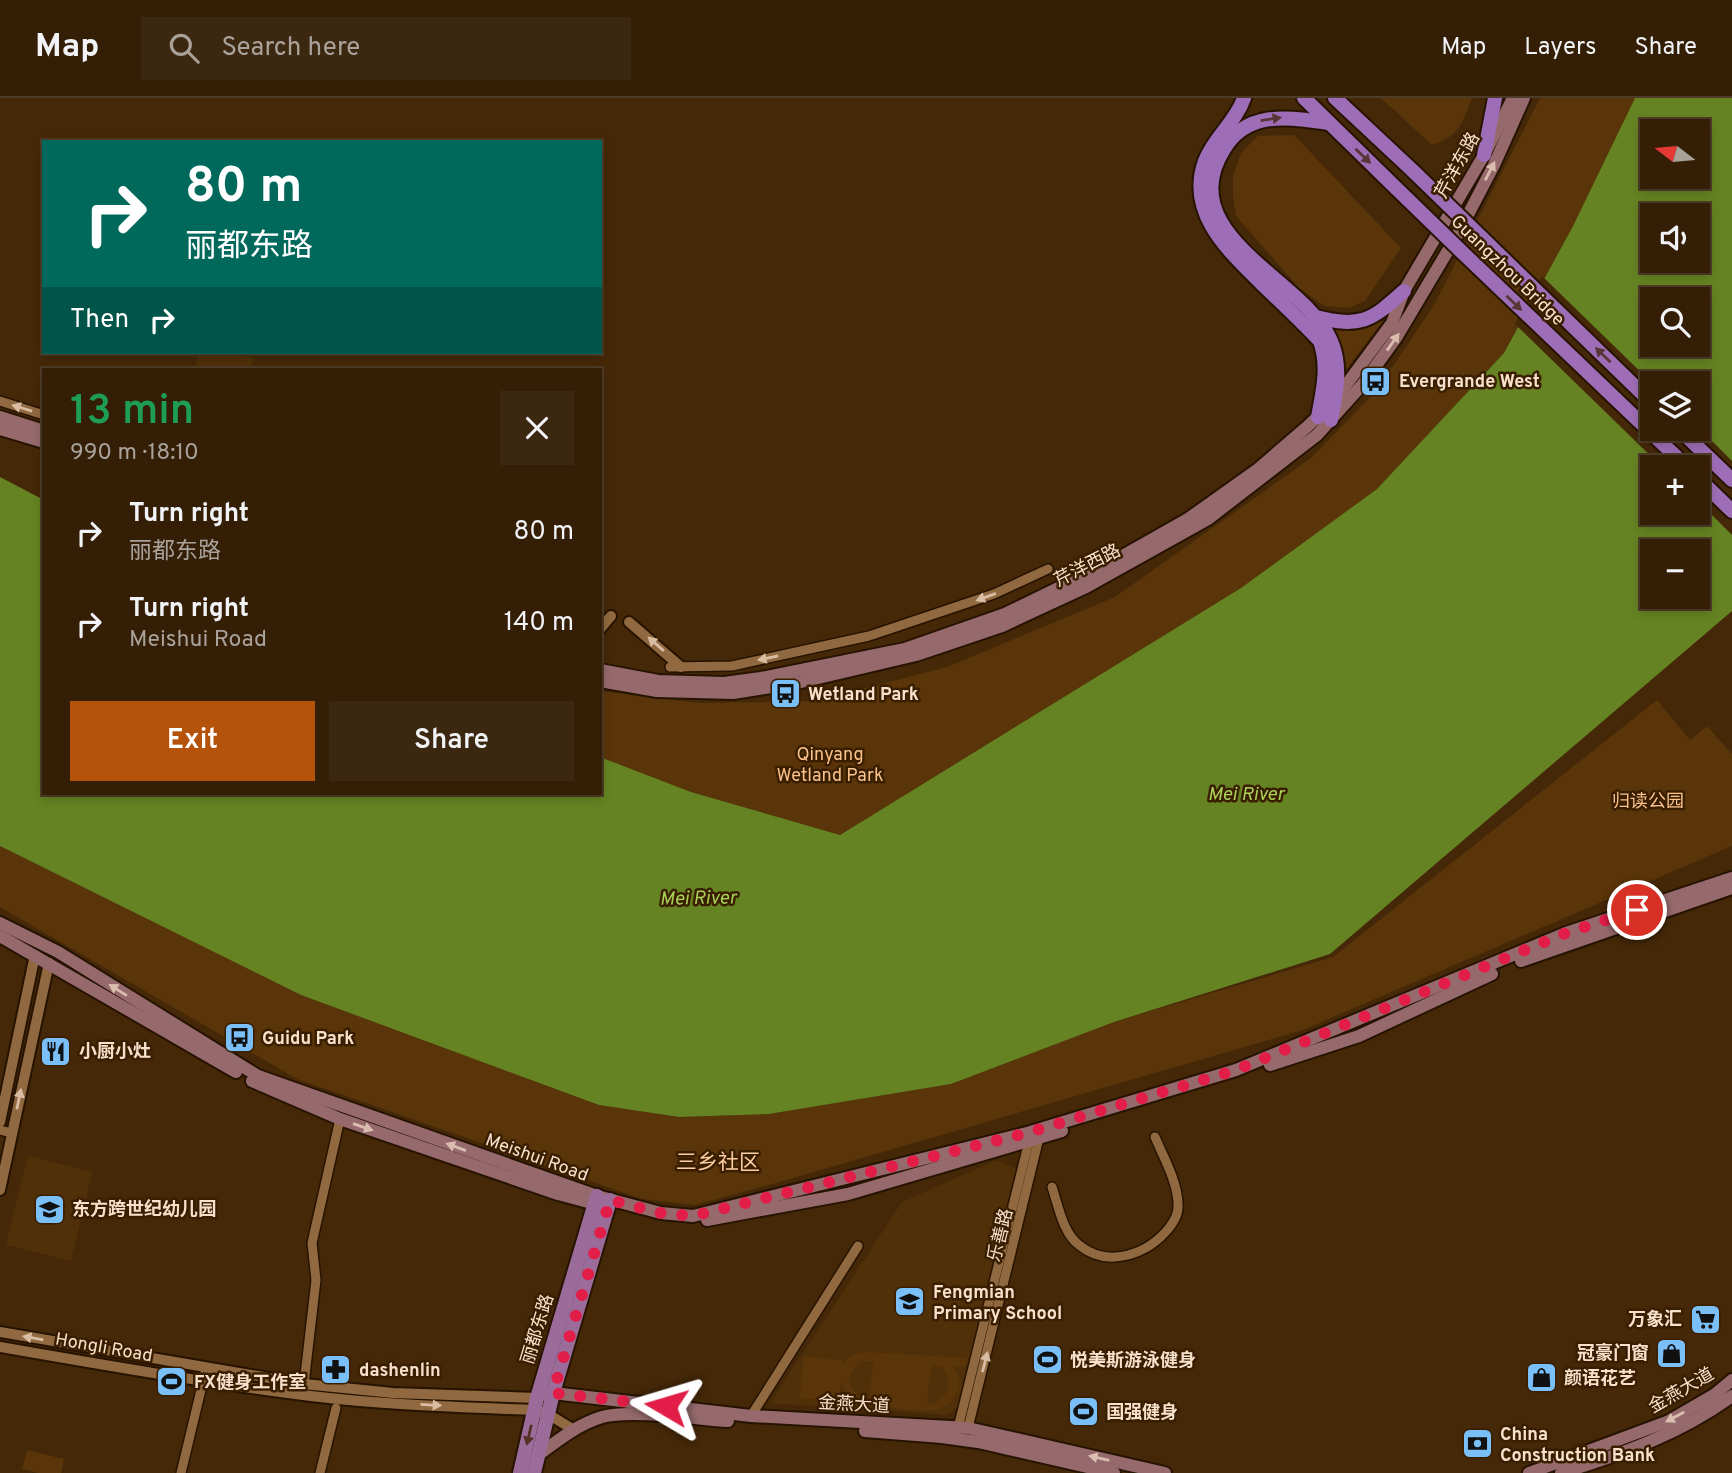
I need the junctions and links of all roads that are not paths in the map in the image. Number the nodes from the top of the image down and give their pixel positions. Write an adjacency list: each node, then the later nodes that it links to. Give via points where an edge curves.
1 (1244, 98): 18 (highway, via 1240,112 1213,143 1205,162 1202,201 1228,250 1320,341 1325,356)
2 (1304, 98): 8 (highway, Guangzhou Bridge)
3 (1335, 98): 7 (highway, Guangzhou Bridge)
4 (1495, 98): 9 (highway)
5 (1513, 98): 9 (main road, 芹洋东路)
6 (1524, 98): 10 (main road, 芹洋东路, one-way to 6)
7 (1348, 105): 13 (highway, Guangzhou Bridge, one-way to 7, bridge)
8 (1329, 123): 12 (highway, one-way to 8, via 1232,240 1213,201 1212,182 1225,146 1249,125 1274,117); 23 (highway, Guangzhou Bridge, one-way to 23, bridge)
9 (1484, 155): 11 (main road, 芹洋东路)
10 (1459, 232): 18 (main road, 芹洋西路, one-way to 10, via 1362,385 1396,338)
11 (1404, 291): 12 (highway, via 1363,321 1342,324); 14 (main road, via 1392,323)
12 (1316, 317): 14 (highway, via 1336,357)
13 (1640, 391)
14 (1335, 400): 18 (highway)
15 (0, 401): 16 (street, one-way to 15)
16 (42, 414)
17 (0, 417): 20 (main road)
18 (1324, 418): 32 (main road, 芹洋西路, via 1188,519 1112,562 1005,614 956,632 905,649 724,683 658,681); 33 (main road, 芹洋西路, via 1317,435 1208,519 1086,587 1002,626 916,655 733,693 657,691)
19 (0, 429): 21 (main road)
20 (42, 430)
21 (42, 441)
22 (1691, 441): 24 (highway)
23 (1674, 455)
24 (1732, 480)
25 (1710, 490): 26 (highway)
26 (1732, 511)
27 (1048, 569): 31 (street, one-way to 31, via 994,594 869,636 732,666)
28 (611, 616): 30 (street)
29 (629, 622): 31 (street, one-way to 29)
30 (602, 627)
31 (676, 667)
32 (602, 670)
33 (602, 681)
34 (1732, 878): 44 (main road, Meishui Road, via 1566,933 1236,1070)
35 (1732, 888): 44 (main road, Meishui Road, via 1516,963 1359,1036)
36 (0, 923): 48 (main road, Meishui Road, one-way to 36, via 258,1076 58,953)
37 (0, 936): 38 (main road, Meishui Road)
38 (35, 955): 39 (main road, Meishui Road); 41 (street)
39 (49, 963): 40 (main road, Meishui Road, via 257,1084); 43 (street, one-way to 39)
40 (340, 1119): 48 (main road, Meishui Road, one-way to 48, via 558,1194); 54 (street, via 312,1243 316,1280)
41 (0, 1122)
42 (0, 1130): 43 (street)
43 (12, 1133): 47 (street)
44 (1033, 1136): 48 (main road, Meishui Road, via 848,1194 686,1224); 62 (street, 乐善路)
45 (1155, 1138): 46 (street, via 1170,1170 1178,1204 1176,1219 1146,1249 1114,1257 1093,1254 1077,1244 1065,1226)
46 (1052, 1187)
47 (0, 1190)
48 (602, 1202): 55 (main road, 丽都东路); 58 (main road, 丽都东路)
49 (858, 1246): 60 (street)
50 (0, 1332): 52 (street, Hongli Road, one-way to 50)
51 (0, 1347): 52 (street, Hongli Road)
52 (205, 1375): 54 (street, Hongli Road); 58 (street, Hongli Road, one-way to 58, via 312,1396); 66 (street)
53 (1732, 1380): 72 (main road, 金燕大道, one-way to 72, via 1669,1421)
54 (304, 1384): 58 (street, Hongli Road)
55 (553, 1393): 57 (main road, 金燕大道); 58 (main road, 丽都东路)
56 (1732, 1396): 73 (main road, 金燕大道, via 1674,1433)
57 (602, 1399): 60 (main road, 金燕大道); 61 (main road)
58 (540, 1407): 63 (street, Hongli Road); 64 (main road, 丽都东路); 68 (main road, 丽都东路, one-way to 68)
59 (336, 1408): 67 (street)
60 (751, 1416): 62 (main road, 金燕大道)
61 (603, 1417): 63 (main road, 金燕大道); 65 (main road, 金燕大道, via 630,1414 942,1437)
62 (963, 1428): 71 (main road, 金燕大道, one-way to 62)
63 (574, 1430): 64 (main road, 金燕大道)
64 (537, 1456): 69 (main road, 丽都东路)
65 (1076, 1469): 70 (main road, 金燕大道)
66 (181, 1473)
67 (320, 1473)
68 (520, 1473)
69 (534, 1473)
70 (1114, 1473)
71 (1166, 1473)
72 (1529, 1473)
73 (1561, 1473)

